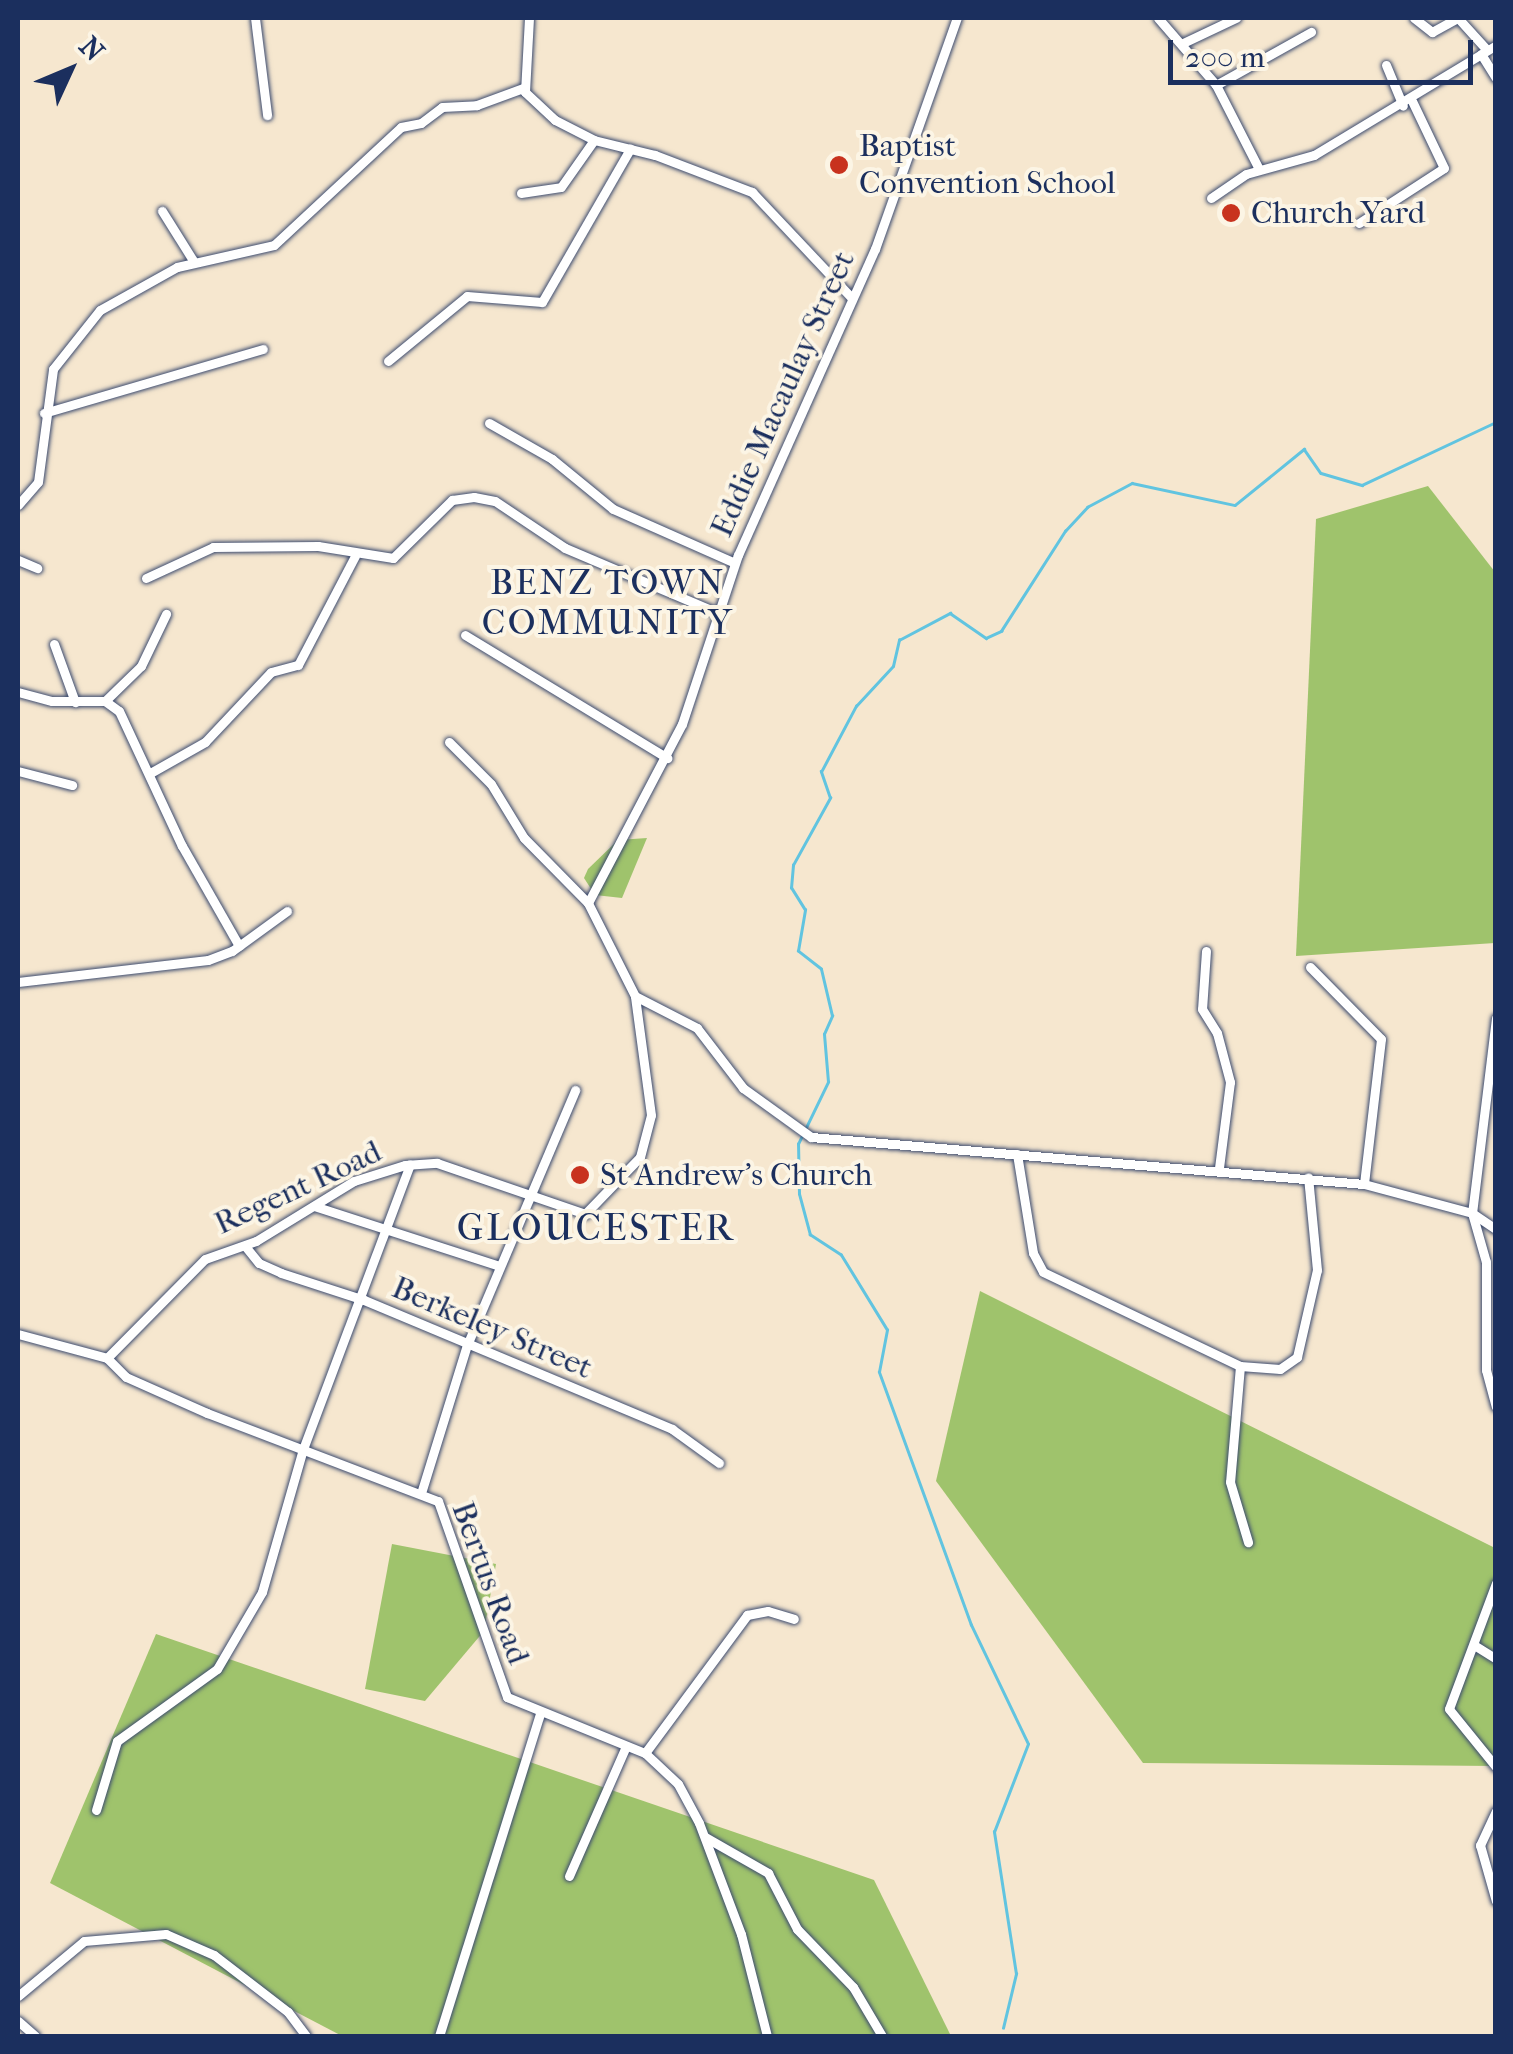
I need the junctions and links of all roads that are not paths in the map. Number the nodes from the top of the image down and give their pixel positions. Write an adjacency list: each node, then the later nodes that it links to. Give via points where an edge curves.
1 (255, 18): 16 (street)
2 (530, 18): 14 (street)
3 (957, 18): 25 (street, Eddie Macaulay Street, via 888,213)
4 (1158, 18): 9 (street)
5 (1236, 18): 9 (street)
6 (1414, 18): 7 (street, via 1432,32)
7 (1457, 18): 10 (street)
8 (1311, 32): 13 (street)
9 (1183, 43): 13 (street)
10 (1488, 50): 12 (street); 15 (street)
11 (1386, 65): 15 (street)
12 (1496, 78)
13 (1216, 85): 19 (street)
14 (523, 88): 17 (street, via 555,120); 24 (street, via 477,105 442,106 421,123 401,128 274,245)
15 (1407, 103): 19 (street, via 1314,155); 23 (street, via 1444,168)
16 (267, 115)
17 (594, 140): 18 (street); 20 (street, via 561,187)
18 (630, 149): 25 (street, via 752,192); 27 (street, via 542,302 468,296)
19 (1259, 169): 21 (street)
20 (521, 194)
21 (1211, 198)
22 (162, 210): 24 (street)
23 (1359, 224)
24 (194, 262): 28 (street, via 86,323 53,369)
25 (850, 298): 33 (street, Eddie Macaulay Street)
26 (262, 349): 28 (street)
27 (388, 360)
28 (44, 412): 30 (street, via 38,482)
29 (489, 423): 33 (street, via 552,459 613,509)
30 (18, 505)
31 (356, 556): 35 (street, via 318,546 214,548); 36 (street, via 392,558 452,500 484,498 565,548); 46 (street, via 298,666 271,672 205,742)
32 (18, 560): 34 (street)
33 (735, 563): 36 (street, Eddie Macaulay Street)
34 (38, 568)
35 (146, 578)
36 (718, 613): 44 (street, Eddie Macaulay Street)
37 (166, 614): 41 (street, via 140,666)
38 (465, 635): 44 (street)
39 (54, 644): 42 (street)
40 (18, 692): 42 (street)
41 (105, 701): 42 (street); 46 (street, via 120,711)
42 (76, 702)
43 (449, 742): 48 (street, via 491,784 524,838)
44 (667, 758): 48 (street, Eddie Macaulay Street)
45 (18, 771): 47 (street)
46 (152, 772): 50 (street, via 182,846)
47 (72, 785)
48 (588, 903): 54 (street)
49 (287, 911): 50 (street)
50 (239, 946): 53 (street, via 208,960)
51 (1206, 952): 59 (street, via 1202,1009 1217,1033 1230,1082)
52 (1310, 967): 61 (street, via 1381,1039)
53 (18, 982)
54 (636, 996): 57 (street, via 697,1028 743,1088 798,1134); 62 (street, via 650,1115 640,1157 584,1214)
55 (1496, 1018): 64 (street)
56 (575, 1090): 62 (street)
57 (1017, 1154): 59 (street, via 1087,1165); 73 (street, via 1033,1252 1043,1272)
58 (410, 1164): 62 (street, Regent Road, via 452,1166); 63 (street, Regent Road, via 354,1181); 65 (street)
59 (1219, 1168): 60 (street)
60 (1308, 1178): 61 (street); 73 (street, via 1317,1270 1297,1356 1280,1369)
61 (1364, 1184): 64 (street)
62 (528, 1195): 68 (street)
63 (314, 1206): 65 (street); 67 (street, Regent Road)
64 (1472, 1212): 66 (street); 74 (street, via 1486,1262 1486,1370)
65 (390, 1228): 68 (street); 69 (street)
66 (1496, 1228)
67 (245, 1246): 69 (street, Berkeley Street, via 266,1267); 72 (street, Regent Road, via 205,1259)
68 (500, 1266): 71 (street)
69 (364, 1300): 71 (street, Berkeley Street); 75 (street)
70 (18, 1334): 72 (street)
71 (467, 1346): 76 (street, Berkeley Street, via 672,1428); 77 (street)
72 (107, 1358): 75 (street, Bertus Road, via 136,1382)
73 (1240, 1366): 78 (street, via 1230,1482)
74 (1496, 1407)
75 (303, 1449): 77 (street, Bertus Road); 87 (street, via 272,1567 232,1651 117,1741)
76 (719, 1463)
77 (422, 1490): 83 (street, Bertus Road, via 443,1510 502,1689 515,1704)
78 (1248, 1542)
79 (1496, 1583): 81 (street)
80 (794, 1619): 85 (street, via 768,1611 747,1616)
81 (1474, 1645): 82 (street); 86 (street, via 1448,1709)
82 (1496, 1659)
83 (540, 1714): 84 (street, Bertus Road); 96 (street)
84 (626, 1746): 85 (street, Bertus Road); 90 (street)
85 (645, 1753): 89 (street, Bertus Road, via 678,1784)
86 (1496, 1768)
87 (96, 1810)
88 (1496, 1810): 91 (street, via 1480,1845)
89 (705, 1837): 97 (street, Bertus Road, via 741,1934); 98 (street, via 768,1873 797,1929 853,1987)
90 (569, 1876)
91 (1496, 1901)
92 (18, 1996): 95 (street, via 84,1940 166,1934 214,1955 288,2012)
93 (18, 2021): 94 (street)
94 (35, 2036)
95 (306, 2036)
96 (439, 2036)
97 (767, 2036)
98 (882, 2036)

